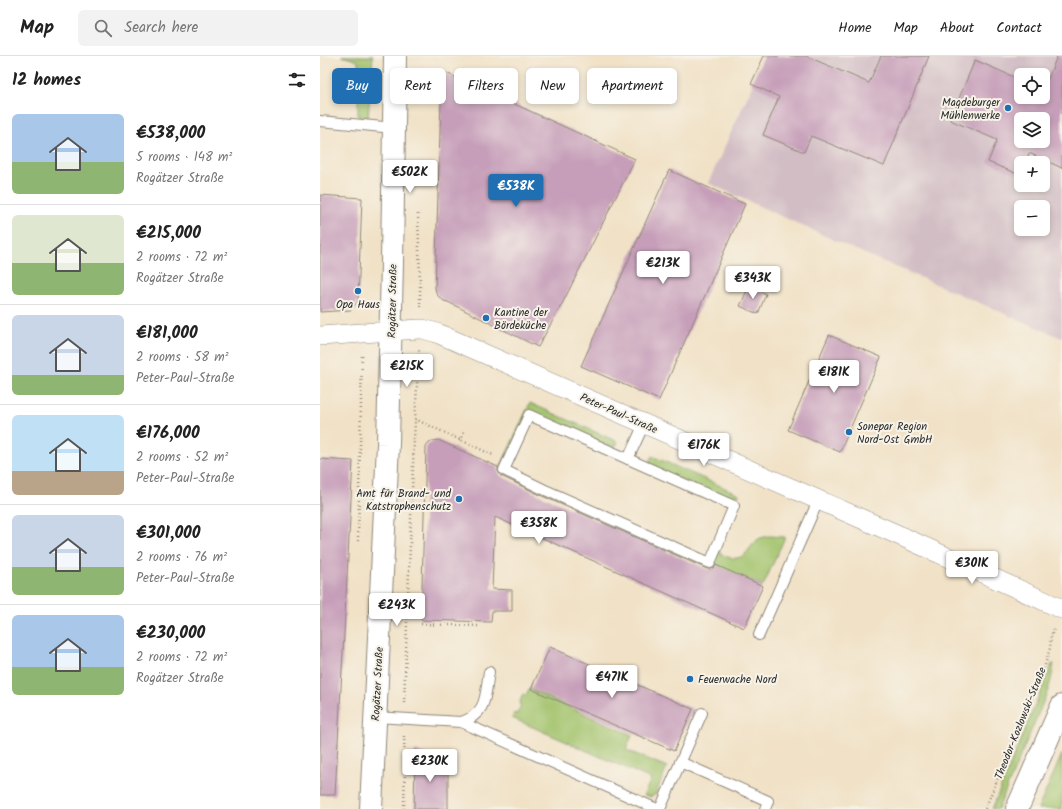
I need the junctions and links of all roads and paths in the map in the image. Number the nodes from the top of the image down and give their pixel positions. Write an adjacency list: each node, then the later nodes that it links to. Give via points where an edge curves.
1 (395, 56): 3 (street, Rogätzer Straße)
2 (320, 121): 3 (lane)
3 (394, 128): 4 (street, Rogätzer Straße)
4 (391, 332): 5 (street, Peter-Paul-Straße); 9 (street, Peter-Paul-Straße, via 423,329 437,333); 24 (street, Rogätzer Straße)
5 (320, 336)
6 (362, 355): 15 (path)
7 (418, 364): 8 (path)
8 (415, 419): 11 (path); 25 (path)
9 (644, 424): 13 (lane); 14 (street, Peter-Paul-Straße)
10 (466, 430): 11 (path)
11 (460, 441): 12 (path)
12 (499, 458)
13 (628, 460): 13 (lane, via 734,506 710,563 504,470 529,414)
14 (818, 500): 16 (street, Peter-Paul-Straße); 19 (lane)
15 (358, 545)
16 (1062, 609)
17 (421, 624): 18 (path)
18 (480, 626)
19 (758, 635)
20 (1051, 636): 32 (path, Theodor-Kozlowski-Straße, via 1045,665)
21 (490, 672): 26 (lane, via 479,712)
22 (1062, 706): 33 (street)
23 (702, 713): 27 (lane)
24 (375, 717): 25 (lane); 28 (street, Rogätzer Straße)
25 (403, 719): 26 (lane); 29 (path)
26 (461, 722): 30 (lane)
27 (680, 762): 30 (lane); 31 (lane, via 768,801)
28 (371, 809)
29 (404, 809)
30 (658, 809)
31 (765, 809)
32 (985, 809)
33 (1017, 809)

